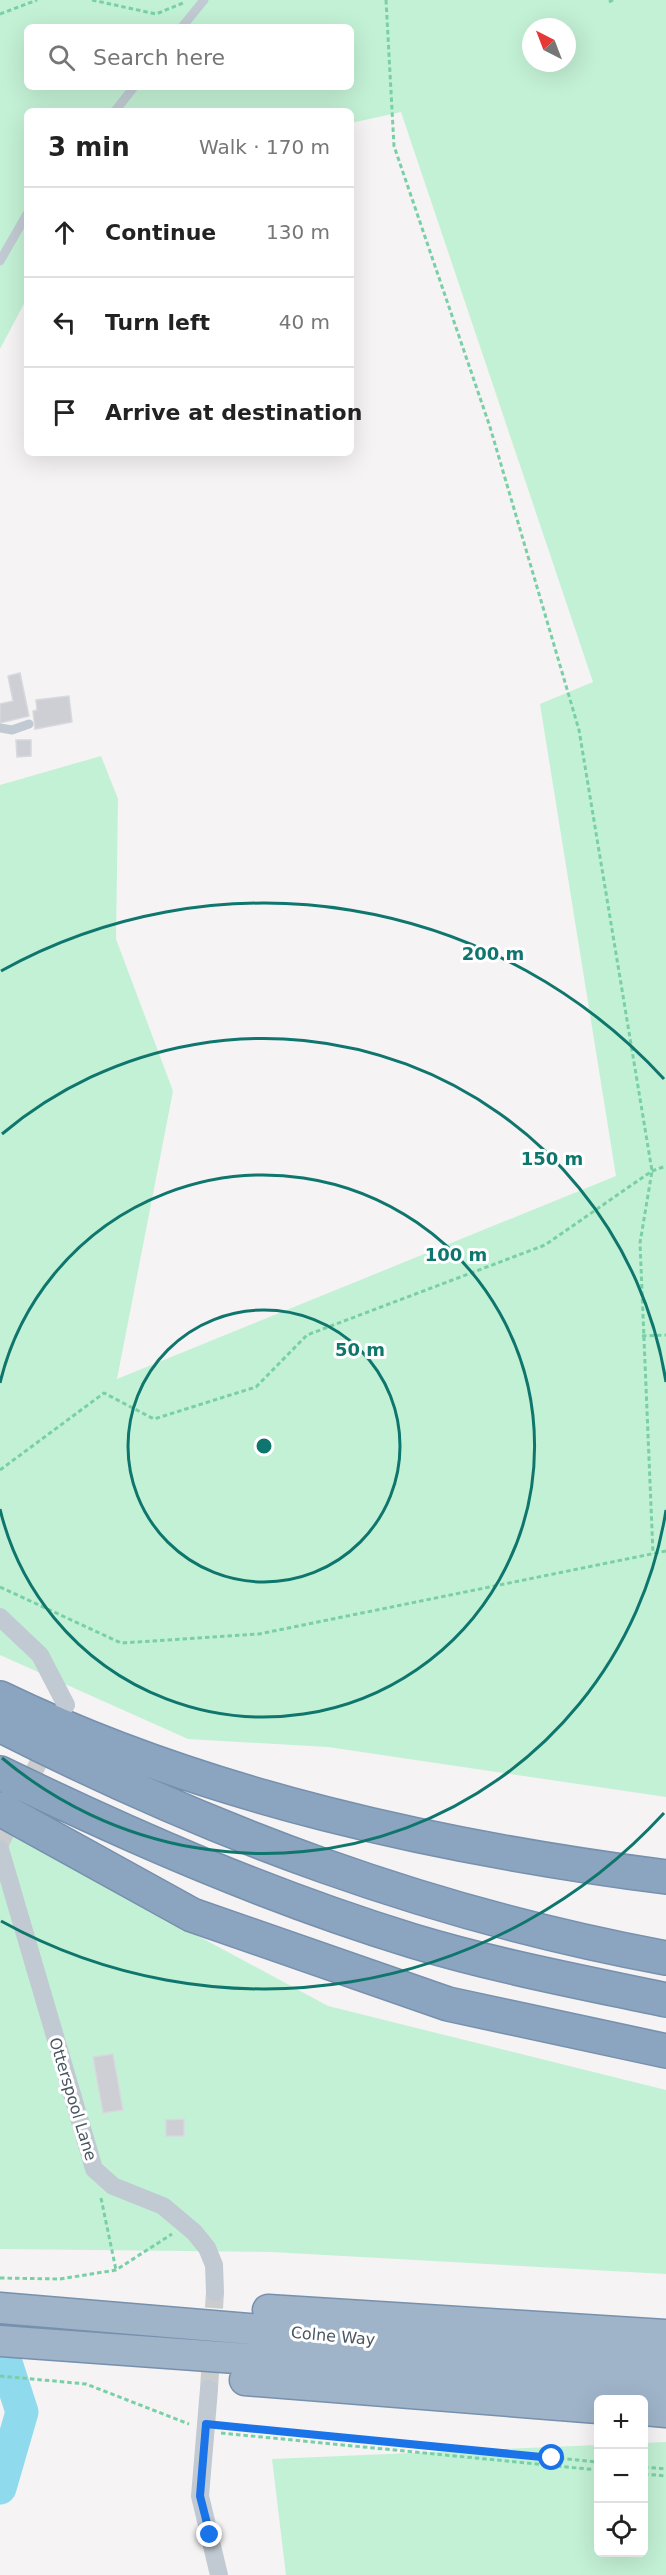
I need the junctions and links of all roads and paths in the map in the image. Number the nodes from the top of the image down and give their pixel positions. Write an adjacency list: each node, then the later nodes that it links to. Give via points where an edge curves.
1 (37, 0): 6 (path)
2 (92, 0): 3 (path, via 156,14)
3 (190, 0)
4 (204, 0): 7 (lane)
5 (386, 0): 15 (path, via 394,146 490,427 579,730)
6 (0, 14)
7 (184, 24)
8 (132, 90): 9 (lane)
9 (117, 108)
10 (24, 219): 11 (lane)
11 (0, 261)
12 (29, 724): 13 (lane, via 12,730)
13 (0, 728)
14 (666, 1166): 15 (path)
15 (652, 1171): 17 (path, via 640,1243); 18 (path, via 545,1245 307,1335 256,1387 154,1419 104,1393)
16 (666, 1335): 17 (path)
17 (642, 1336): 20 (path)
18 (0, 1470)
19 (666, 1551): 20 (path)
20 (653, 1554): 21 (path, via 259,1634 121,1643)
21 (0, 1587)
22 (0, 1617): 24 (street, via 40,1655)
23 (0, 1698): 29 (highway, via 111,1745 229,1787 431,1840)
24 (66, 1705)
25 (0, 1725): 30 (highway, via 248,1839 340,1872 522,1927)
26 (0, 1773): 31 (highway, via 138,1838 327,1912 414,1941 538,1974)
27 (0, 1809): 32 (highway, via 192,1915 448,2004)
28 (0, 1849): 33 (street, Otterspool Lane)
29 (666, 1877)
30 (666, 1958)
31 (666, 2000)
32 (666, 2051)
33 (94, 2169): 34 (street, Otterspool Lane, via 113,2186 163,2206); 35 (path)
34 (186, 2225): 35 (path); 37 (street, Otterspool Lane, via 207,2248 214,2265)
35 (116, 2270): 36 (path, via 60,2279)
36 (0, 2278)
37 (215, 2292)
38 (2, 2308): 39 (highway, via 259,2309); 42 (highway, Colne Way)
39 (666, 2335)
40 (0, 2341): 41 (highway, Colne Way)
41 (38, 2344): 45 (highway, Colne Way); 46 (highway, via 243,2380)
42 (666, 2360)
43 (0, 2376): 49 (path, via 79,2383)
44 (209, 2389): 49 (street)
45 (666, 2389)
46 (594, 2408)
47 (648, 2410): 48 (highway)
48 (666, 2412)
49 (206, 2427): 50 (path); 53 (path); 56 (street, via 200,2496)
50 (594, 2462)
51 (648, 2467): 52 (path)
52 (666, 2469)
53 (594, 2470)
54 (648, 2474): 55 (path)
55 (666, 2476)
56 (219, 2575)

